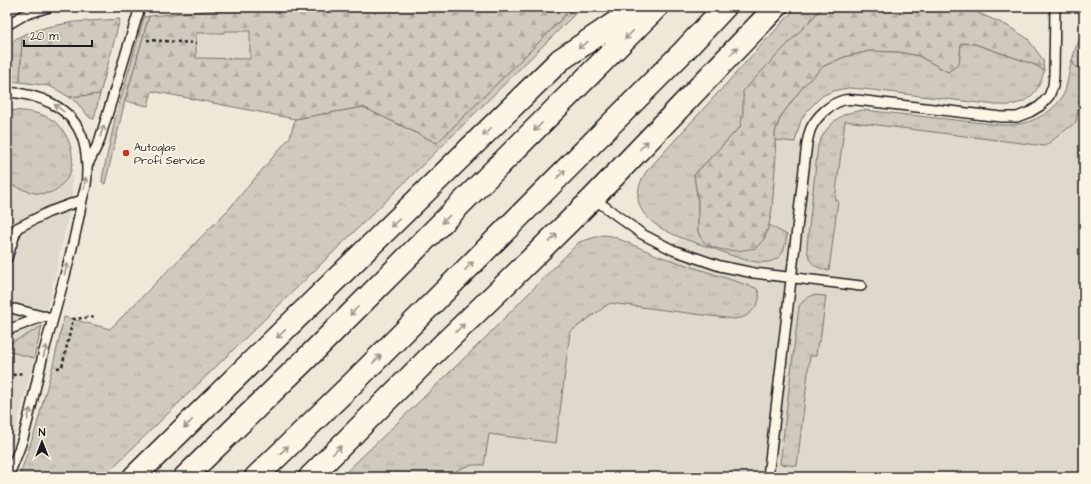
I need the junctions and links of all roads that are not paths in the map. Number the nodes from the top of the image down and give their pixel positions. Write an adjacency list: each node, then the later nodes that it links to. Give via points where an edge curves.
1 (49, 7): 8 (lane, via 24,15)
2 (140, 7): 10 (lane, one-way to 2, via 99,142)
3 (639, 7): 21 (highway, one-way to 21, via 560,60)
4 (657, 7): 22 (highway, one-way to 22)
5 (725, 7): 23 (highway, one-way to 5, via 354,382)
6 (776, 7): 11 (highway, one-way to 6)
7 (1055, 7): 15 (lane, via 1053,86 1049,96 1030,112 1017,117 1002,117 844,100 820,114 810,129 807,143)
8 (7, 25)
9 (7, 92): 10 (lane, one-way to 9, via 83,139 73,120 54,104 40,98)
10 (87, 166): 12 (lane, one-way to 10)
11 (593, 198): 15 (lane, via 642,234 673,250 754,274); 24 (highway, one-way to 11)
12 (82, 200): 13 (lane, via 16,228); 18 (lane, one-way to 12, via 76,233)
13 (10, 238): 14 (lane)
14 (7, 258)
15 (792, 278): 16 (lane); 25 (lane)
16 (861, 286)
17 (15, 309): 18 (lane)
18 (49, 317): 19 (lane); 20 (lane, one-way to 18, via 23,437 35,393)
19 (10, 329)
20 (8, 477)
21 (134, 477)
22 (185, 477)
23 (256, 477)
24 (310, 477)
25 (768, 477)

